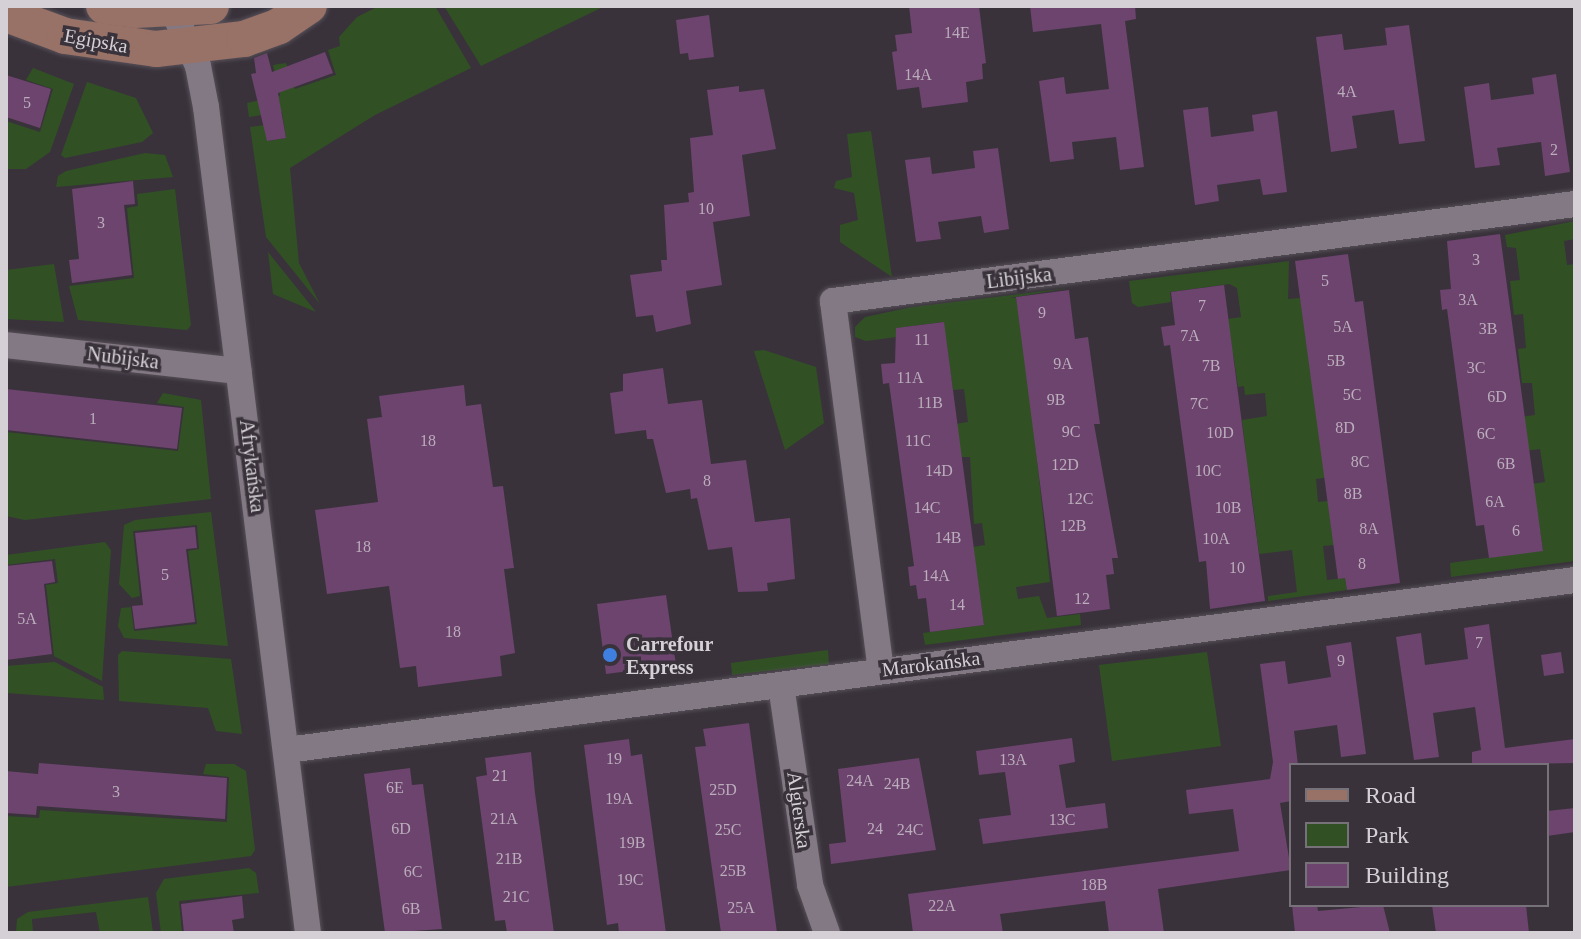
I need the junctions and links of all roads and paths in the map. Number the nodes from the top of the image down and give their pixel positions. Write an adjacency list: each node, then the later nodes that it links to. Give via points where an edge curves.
1 (104, 6): 4 (street, Egipska)
2 (211, 6): 4 (street, Egipska)
3 (309, 6): 6 (street, Egipska, via 254,36)
4 (172, 8): 6 (street, Afrykańska)
5 (6, 14): 6 (street, Egipska, via 95,42)
6 (191, 47): 9 (street, Afrykańska, via 206,107)
7 (1575, 204): 11 (street, Libijska, via 833,301)
8 (6, 345): 9 (street, Nubijska)
9 (239, 371): 13 (street, Afrykańska)
10 (1575, 580): 11 (street, Marokańska)
11 (881, 671): 12 (street, Marokańska)
12 (781, 685): 13 (street, Marokańska); 15 (street, Algierska, via 810,885)
13 (287, 750): 14 (street, Afrykańska)
14 (308, 933)
15 (827, 933)

